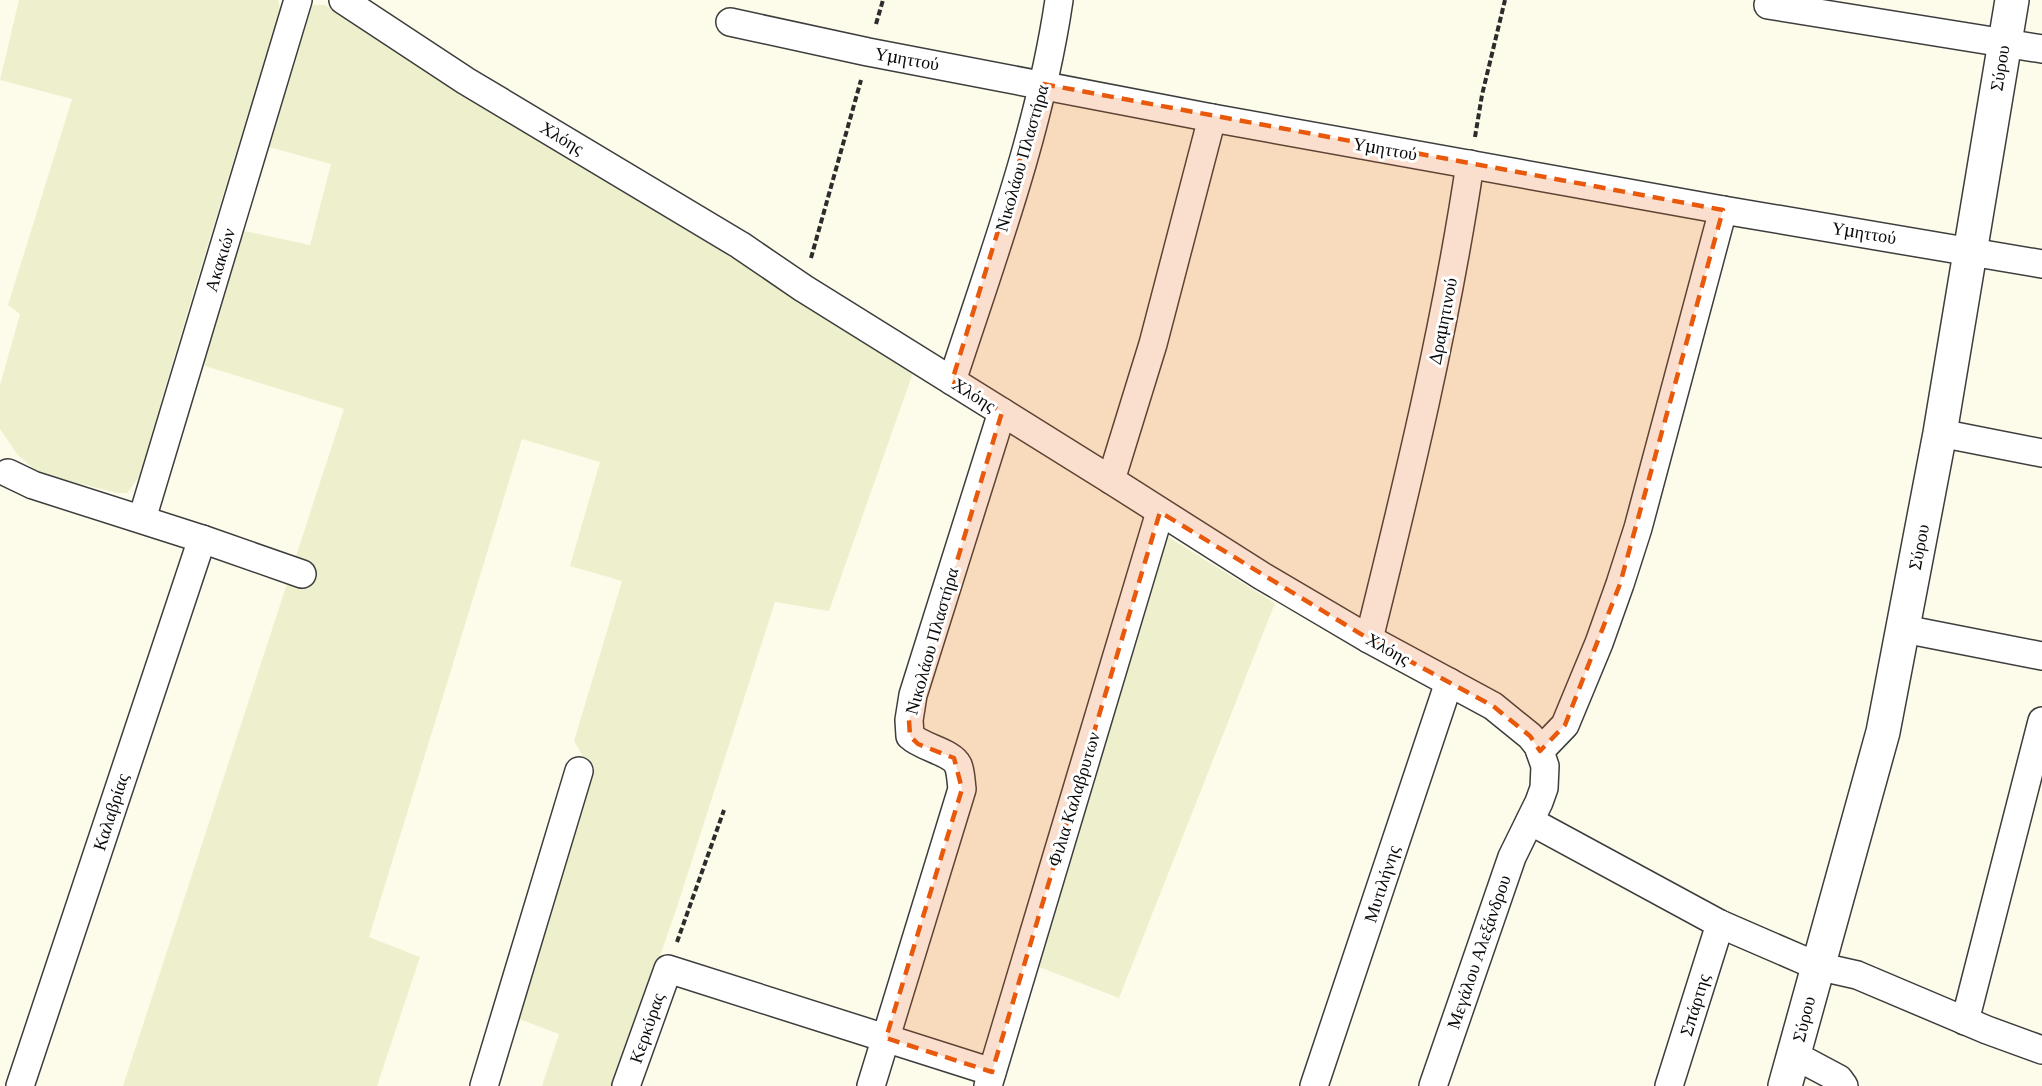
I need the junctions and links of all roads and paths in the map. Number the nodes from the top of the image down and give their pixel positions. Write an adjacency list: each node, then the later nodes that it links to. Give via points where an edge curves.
1 (298, 0): 26 (street, Ακακιών)
2 (343, 0): 18 (street, Χλόης, via 466,81 740,245)
3 (883, 0): 11 (path)
4 (1059, 0): 12 (street, Νικολάου Πλαστήρα)
5 (1505, 0): 14 (path)
6 (2012, 0): 9 (street, Σύρου)
7 (1768, 5): 9 (street)
8 (730, 22): 11 (street, Υμηττού)
9 (2004, 43): 10 (street); 16 (street, Σύρου)
10 (2042, 49)
11 (868, 52): 12 (street, Υμηττού); 18 (path)
12 (1043, 84): 13 (street, Υμηττού); 19 (street, Νικολάου Πλαστήρα, via 1005,220)
13 (1212, 118): 14 (street, Υμηττού); 24 (street, via 1153,344)
14 (1470, 164): 15 (street, Υμηττού); 30 (street, Δραμητινού, via 1435,365)
15 (1723, 210): 16 (street, Υμηττού); 34 (street, via 1620,584 1565,725)
16 (1971, 250): 17 (street, Υμηττού); 21 (street, Σύρου)
17 (2042, 264)
18 (803, 288): 19 (street, Χλόης)
19 (952, 381): 20 (street, Χλόης)
20 (1002, 412): 24 (street, Χλόης); 42 (street, Νικολάου Πλαστήρα, via 913,695 910,736 918,744 954,758 962,789)
21 (1940, 433): 22 (street); 29 (street, Σύρου)
22 (2042, 453)
23 (3, 474): 26 (street)
24 (1111, 480): 25 (street, Χλόης)
25 (1160, 512): 30 (street, Χλόης); 45 (street, Φιλια Καλαβρυτων)
26 (142, 519): 27 (street)
27 (202, 538): 28 (street); 46 (street, Καλαβρίας)
28 (302, 574)
29 (1904, 629): 31 (street); 39 (street, Σύρου, via 1883,732)
30 (1369, 639): 32 (street, Χλόης)
31 (2042, 656)
32 (1449, 682): 34 (street, Χλόης, via 1504,712); 50 (street, Μυτιλήνης)
33 (2042, 721): 41 (street)
34 (1540, 751): 37 (street, via 1545,777)
35 (579, 771): 47 (street)
36 (724, 810): 40 (path)
37 (1530, 820): 38 (street); 51 (street, Μεγάλου Αλεξάνδρου, via 1512,857)
38 (1720, 924): 39 (street); 52 (street, Σπάρτης)
39 (1817, 966): 41 (street, via 1857,975); 44 (street, Σύρου)
40 (668, 969): 42 (street); 48 (street, Κερκύρας)
41 (1965, 1021): 43 (street)
42 (886, 1038): 45 (street); 49 (street, Νικολάου Πλαστήρα)
43 (2042, 1050)
44 (1794, 1055): 53 (street, Σύρου); 54 (street, via 1839,1079)
45 (990, 1079)
46 (20, 1086)
47 (484, 1086)
48 (626, 1086)
49 (871, 1086)
50 (1314, 1086)
51 (1433, 1086)
52 (1668, 1086)
53 (1785, 1086)
54 (1844, 1086)

